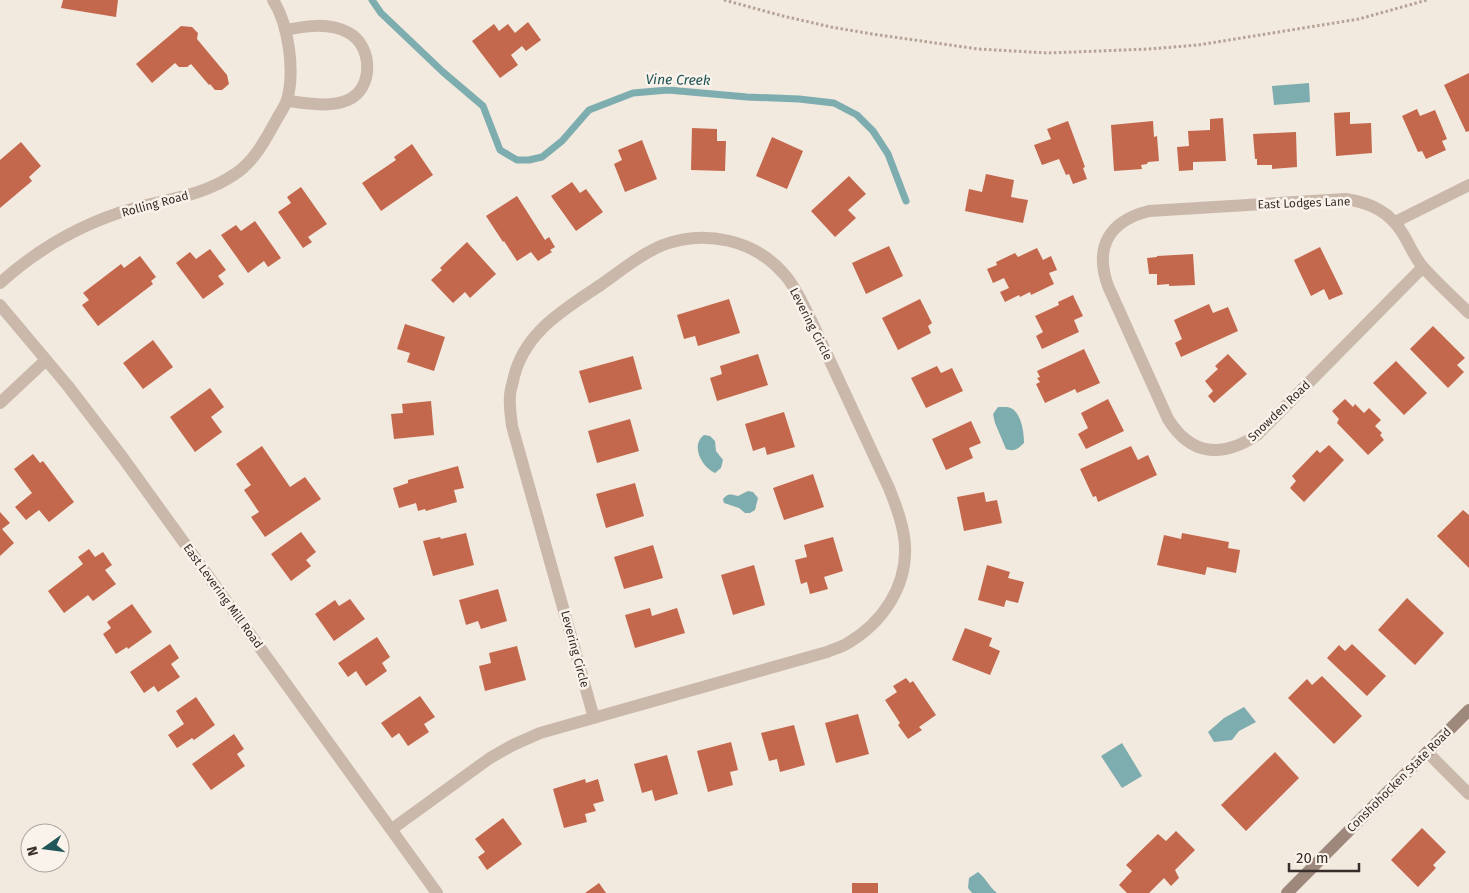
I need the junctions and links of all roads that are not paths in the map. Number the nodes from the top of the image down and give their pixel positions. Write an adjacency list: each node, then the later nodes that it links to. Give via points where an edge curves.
1 (273, 0): 2 (street, Rolling Road)
2 (285, 30): 3 (street, Rolling Road, via 290,77); 3 (street, via 319,25 333,27 350,34 361,44 367,59 367,75 361,90 350,99 335,104)
3 (287, 101): 8 (street, Rolling Road, via 268,136 237,174 194,194 135,208 78,230 47,247)
4 (1469, 185): 5 (street)
5 (1395, 222): 6 (street, East Lodges Lane, via 1374,206 1346,199 1149,210 1122,222); 7 (street, East Lodges Lane)
6 (1104, 246): 7 (street, Snowden Road, via 1102,260 1108,286 1168,419 1183,438 1194,445 1220,451 1257,435)
7 (1423, 267): 10 (street, East Lodges Lane)
8 (0, 283)
9 (0, 305): 11 (street, East Levering Mill Road)
10 (1469, 313)
11 (46, 360): 12 (street); 17 (street, East Levering Mill Road, via 123,458)
12 (0, 403)
13 (1469, 710): 15 (main road, Conshohocken State Road)
14 (594, 718): 14 (street, Levering Circle, via 847,644 883,614 904,569 905,546 900,516 811,320 785,275 771,261 730,241 686,238 643,255 541,329 526,346 515,369 510,395 512,426); 17 (street, Levering Circle, via 540,733 513,745 490,758)
15 (1427, 752): 16 (street); 19 (main road, Conshohocken State Road)
16 (1469, 794)
17 (392, 830): 18 (street, East Levering Mill Road)
18 (437, 893)
19 (1287, 893)

